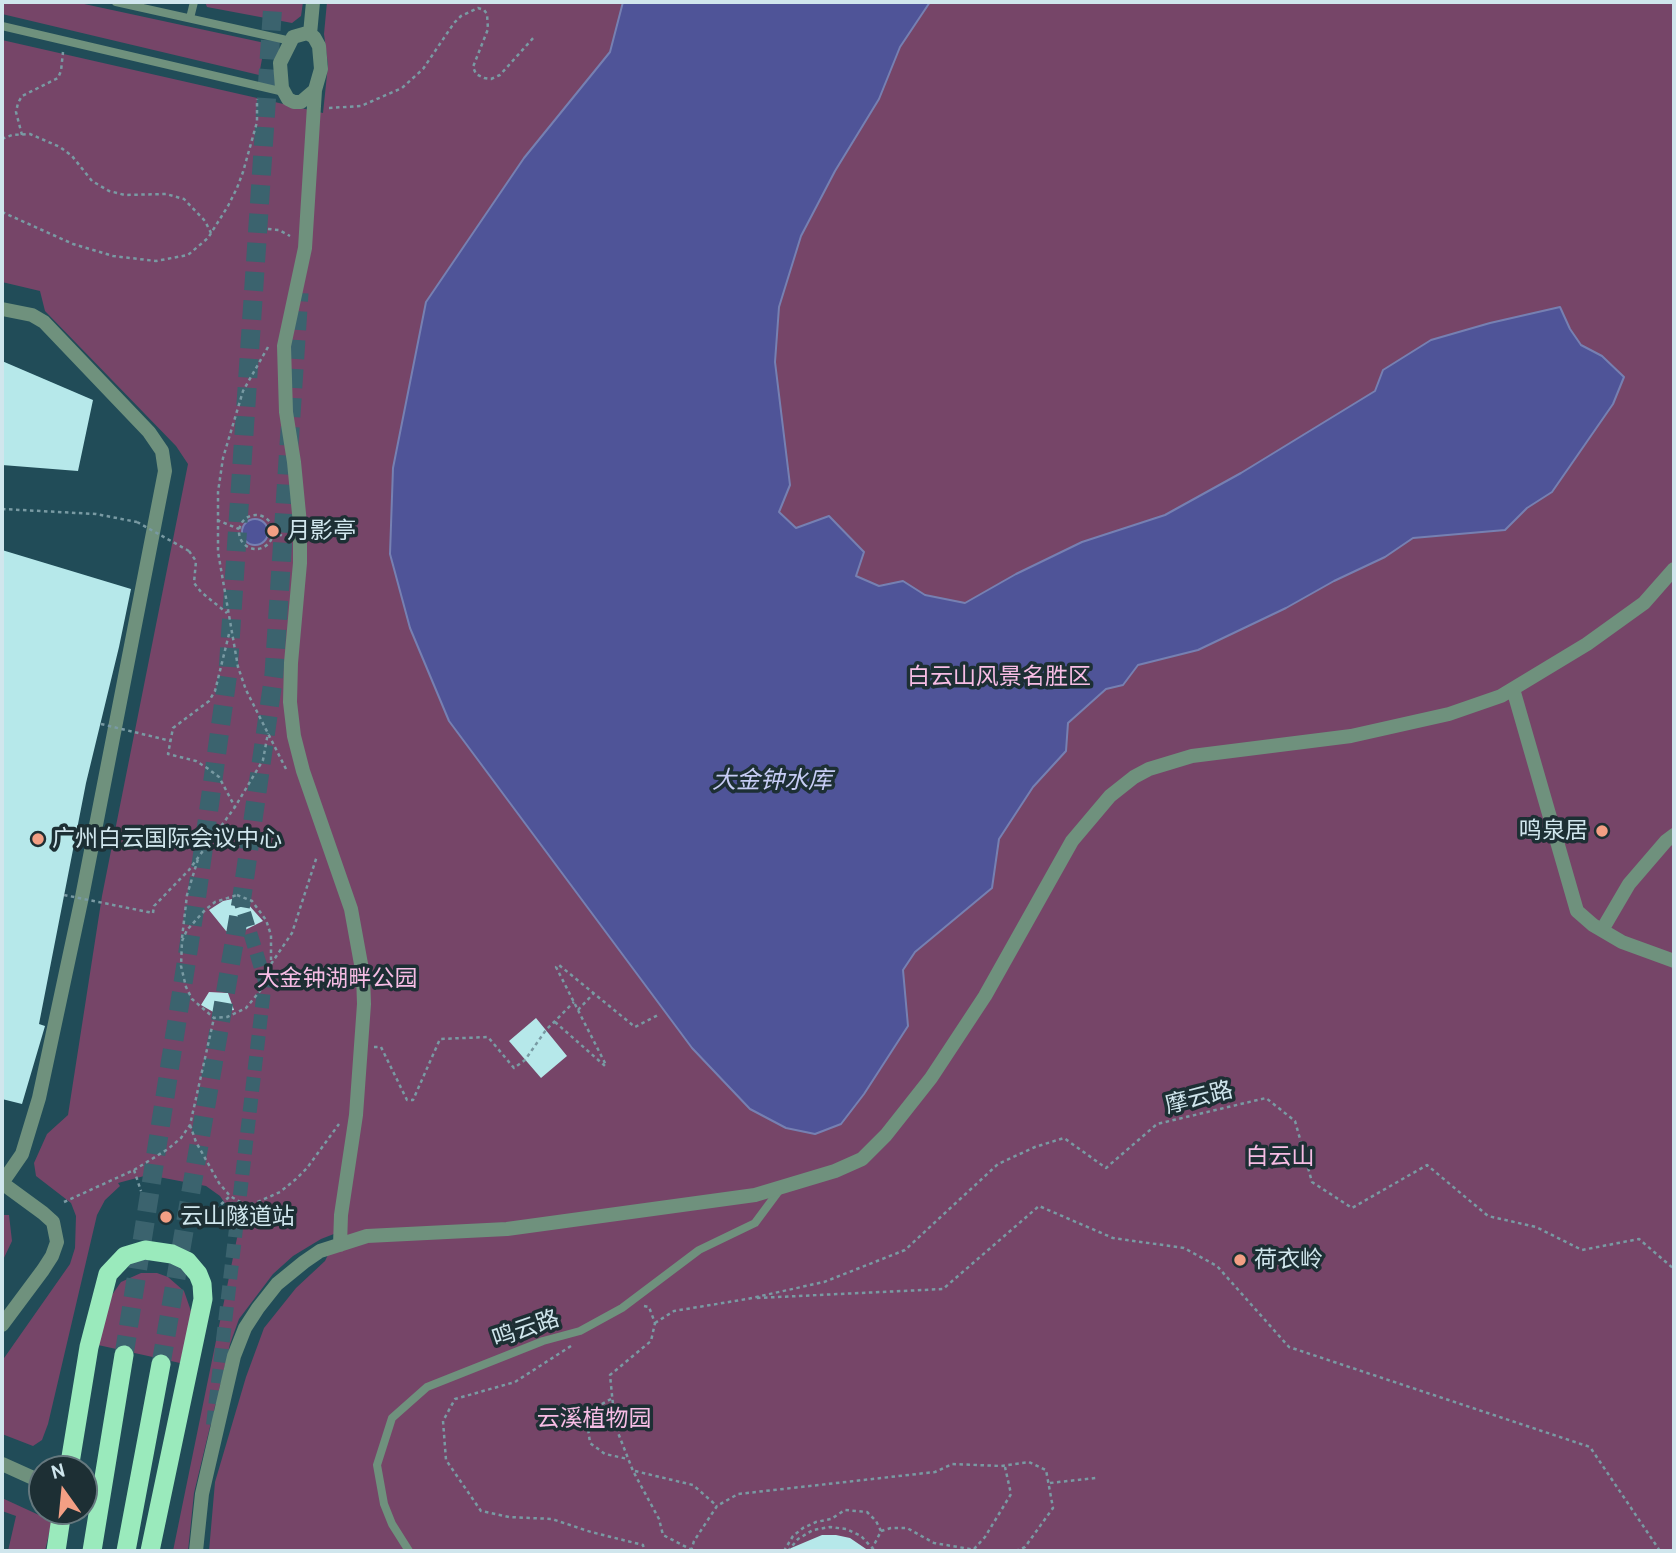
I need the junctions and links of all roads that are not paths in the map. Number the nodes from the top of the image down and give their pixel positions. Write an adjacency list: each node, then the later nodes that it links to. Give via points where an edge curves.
1 (116, 2): 4 (lane)
2 (194, 2): 4 (lane)
3 (313, 2): 6 (street)
4 (190, 18): 7 (lane)
5 (2, 26): 9 (lane)
6 (310, 34): 7 (street, via 299,34); 8 (street, via 321,56)
7 (290, 41): 9 (street, via 280,63)
8 (315, 90): 9 (street, via 301,102 288,99); 18 (street, via 304,248 284,346 286,412 300,524 290,702 303,771 351,909 363,975 356,1115)
9 (284, 92)
10 (2, 309): 16 (street, via 44,322 149,432 162,451 165,471 39,1098 22,1154)
11 (1674, 569): 12 (street, via 1643,603 1606,631)
12 (1513, 689): 14 (street, via 1577,911); 17 (street, via 1449,714 1351,736 1192,756 1134,777 1110,796 1072,841 985,996 931,1078 886,1135 862,1159)
13 (1674, 835): 14 (street, via 1629,884)
14 (1602, 930): 15 (street)
15 (1674, 961)
16 (2, 1183): 19 (street, via 53,1222 57,1242)
17 (783, 1187): 18 (street, via 671,1208 507,1229 367,1236); 31 (lane, 鸣云路, via 755,1223 699,1250 622,1308 580,1331 542,1341 427,1387 392,1418 377,1465 384,1504)
18 (340, 1245): 30 (street, via 320,1251 277,1284 245,1328 234,1356 202,1494)
19 (2, 1325)
20 (124, 1356): 27 (highway)
21 (161, 1364): 28 (highway)
22 (71, 1455): 29 (highway, via 89,1347 108,1274 125,1256 145,1250 187,1261 198,1273 203,1299)
23 (2, 1464): 24 (street)
24 (28, 1476)
25 (60, 1525): 26 (highway)
26 (56, 1551)
27 (92, 1551)
28 (126, 1551)
29 (150, 1551)
30 (196, 1551)
31 (409, 1551)

